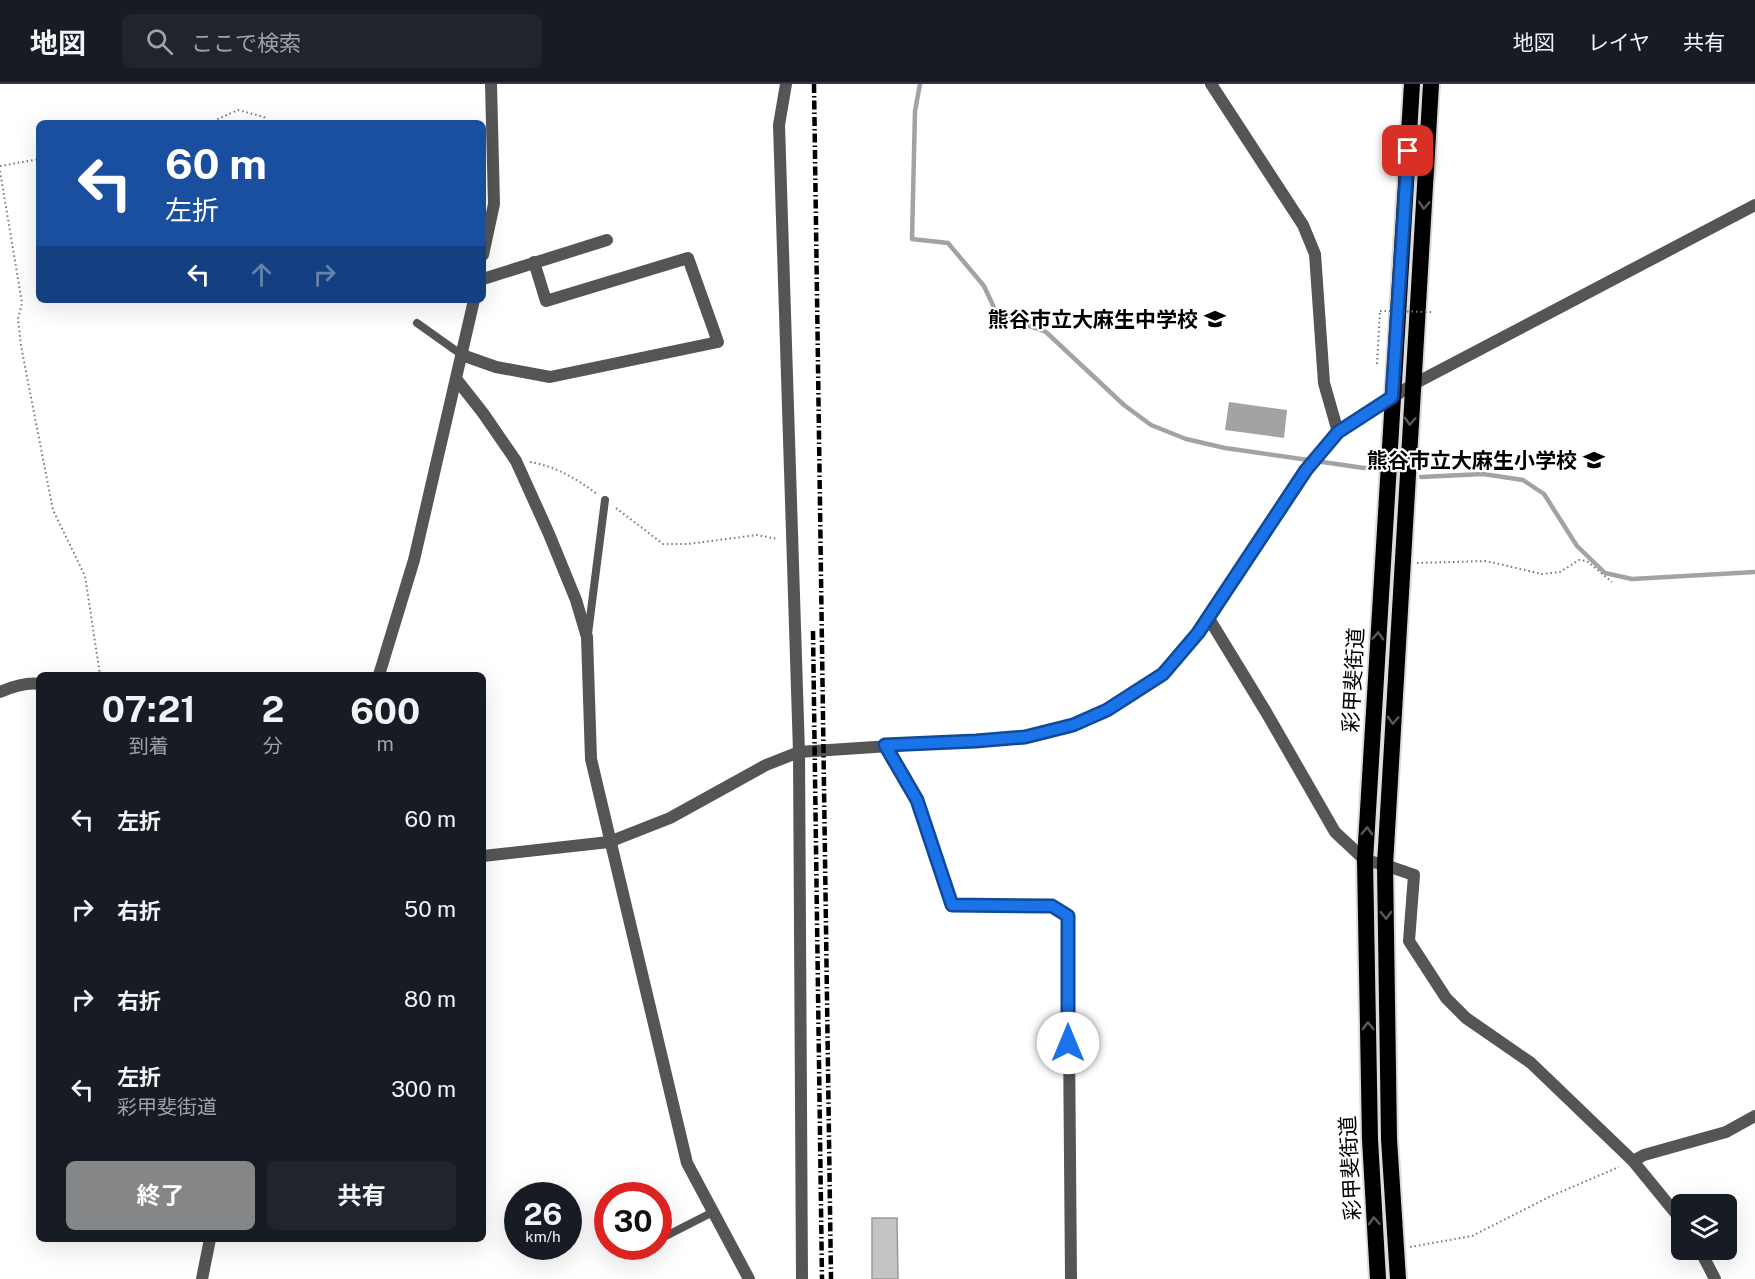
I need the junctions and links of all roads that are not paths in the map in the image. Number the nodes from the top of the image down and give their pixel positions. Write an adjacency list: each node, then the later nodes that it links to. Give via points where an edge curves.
1 (491, 84): 8 (street, via 494,204)
2 (786, 84): 25 (street, via 779,125)
3 (1211, 84): 17 (street, via 1303,225 1315,254 1324,383)
4 (1412, 84): 16 (highway, 彩甲斐街道)
5 (1431, 84): 15 (highway, 彩甲斐街道, one-way to 15)
6 (1755, 205): 15 (street)
7 (607, 240): 9 (street)
8 (486, 241)
9 (534, 262): 10 (street); 13 (street, via 546,301 688,258 718,342 550,377 496,367)
10 (486, 278)
11 (473, 303): 13 (street)
12 (417, 323): 13 (lane)
13 (462, 355): 14 (street)
14 (457, 380): 20 (street, via 516,461 576,600); 21 (street, via 414,560)
15 (1412, 385): 16 (street); 29 (highway, 彩甲斐街道, one-way to 29)
16 (1392, 397): 17 (street); 28 (highway, 彩甲斐街道, one-way to 16)
17 (1338, 432): 19 (street, via 1306,470)
18 (605, 500): 20 (lane)
19 (1208, 617): 24 (street, via 1163,674 1107,710 1073,725 1025,737); 28 (street, via 1335,832)
20 (587, 637): 26 (street, via 591,759)
21 (380, 672)
22 (36, 683): 23 (street)
23 (0, 692)
24 (885, 745): 25 (street); 41 (street, via 917,800 952,905 1052,906 1068,916)
25 (800, 752): 26 (street, via 766,765 670,818); 40 (street)
26 (609, 842): 27 (street); 33 (street, via 687,1163)
27 (486, 856)
28 (1365, 860): 29 (street); 42 (highway, 彩甲斐街道, one-way to 28, via 1370,1139)
29 (1385, 865): 31 (street, via 1414,875 1409,941 1446,998 1466,1018 1531,1063); 37 (highway, 彩甲斐街道, one-way to 37, via 1389,1139)
30 (1755, 1116): 31 (street, via 1726,1132)
31 (1633, 1161): 32 (street)
32 (1671, 1208)
33 (713, 1212): 34 (lane); 39 (street)
34 (672, 1233)
35 (209, 1242): 38 (street)
36 (1705, 1260): 43 (street)
37 (1397, 1276): 42 (street)
38 (202, 1279)
39 (749, 1279)
40 (802, 1279)
41 (1071, 1279)
42 (1378, 1279)
43 (1715, 1279)

